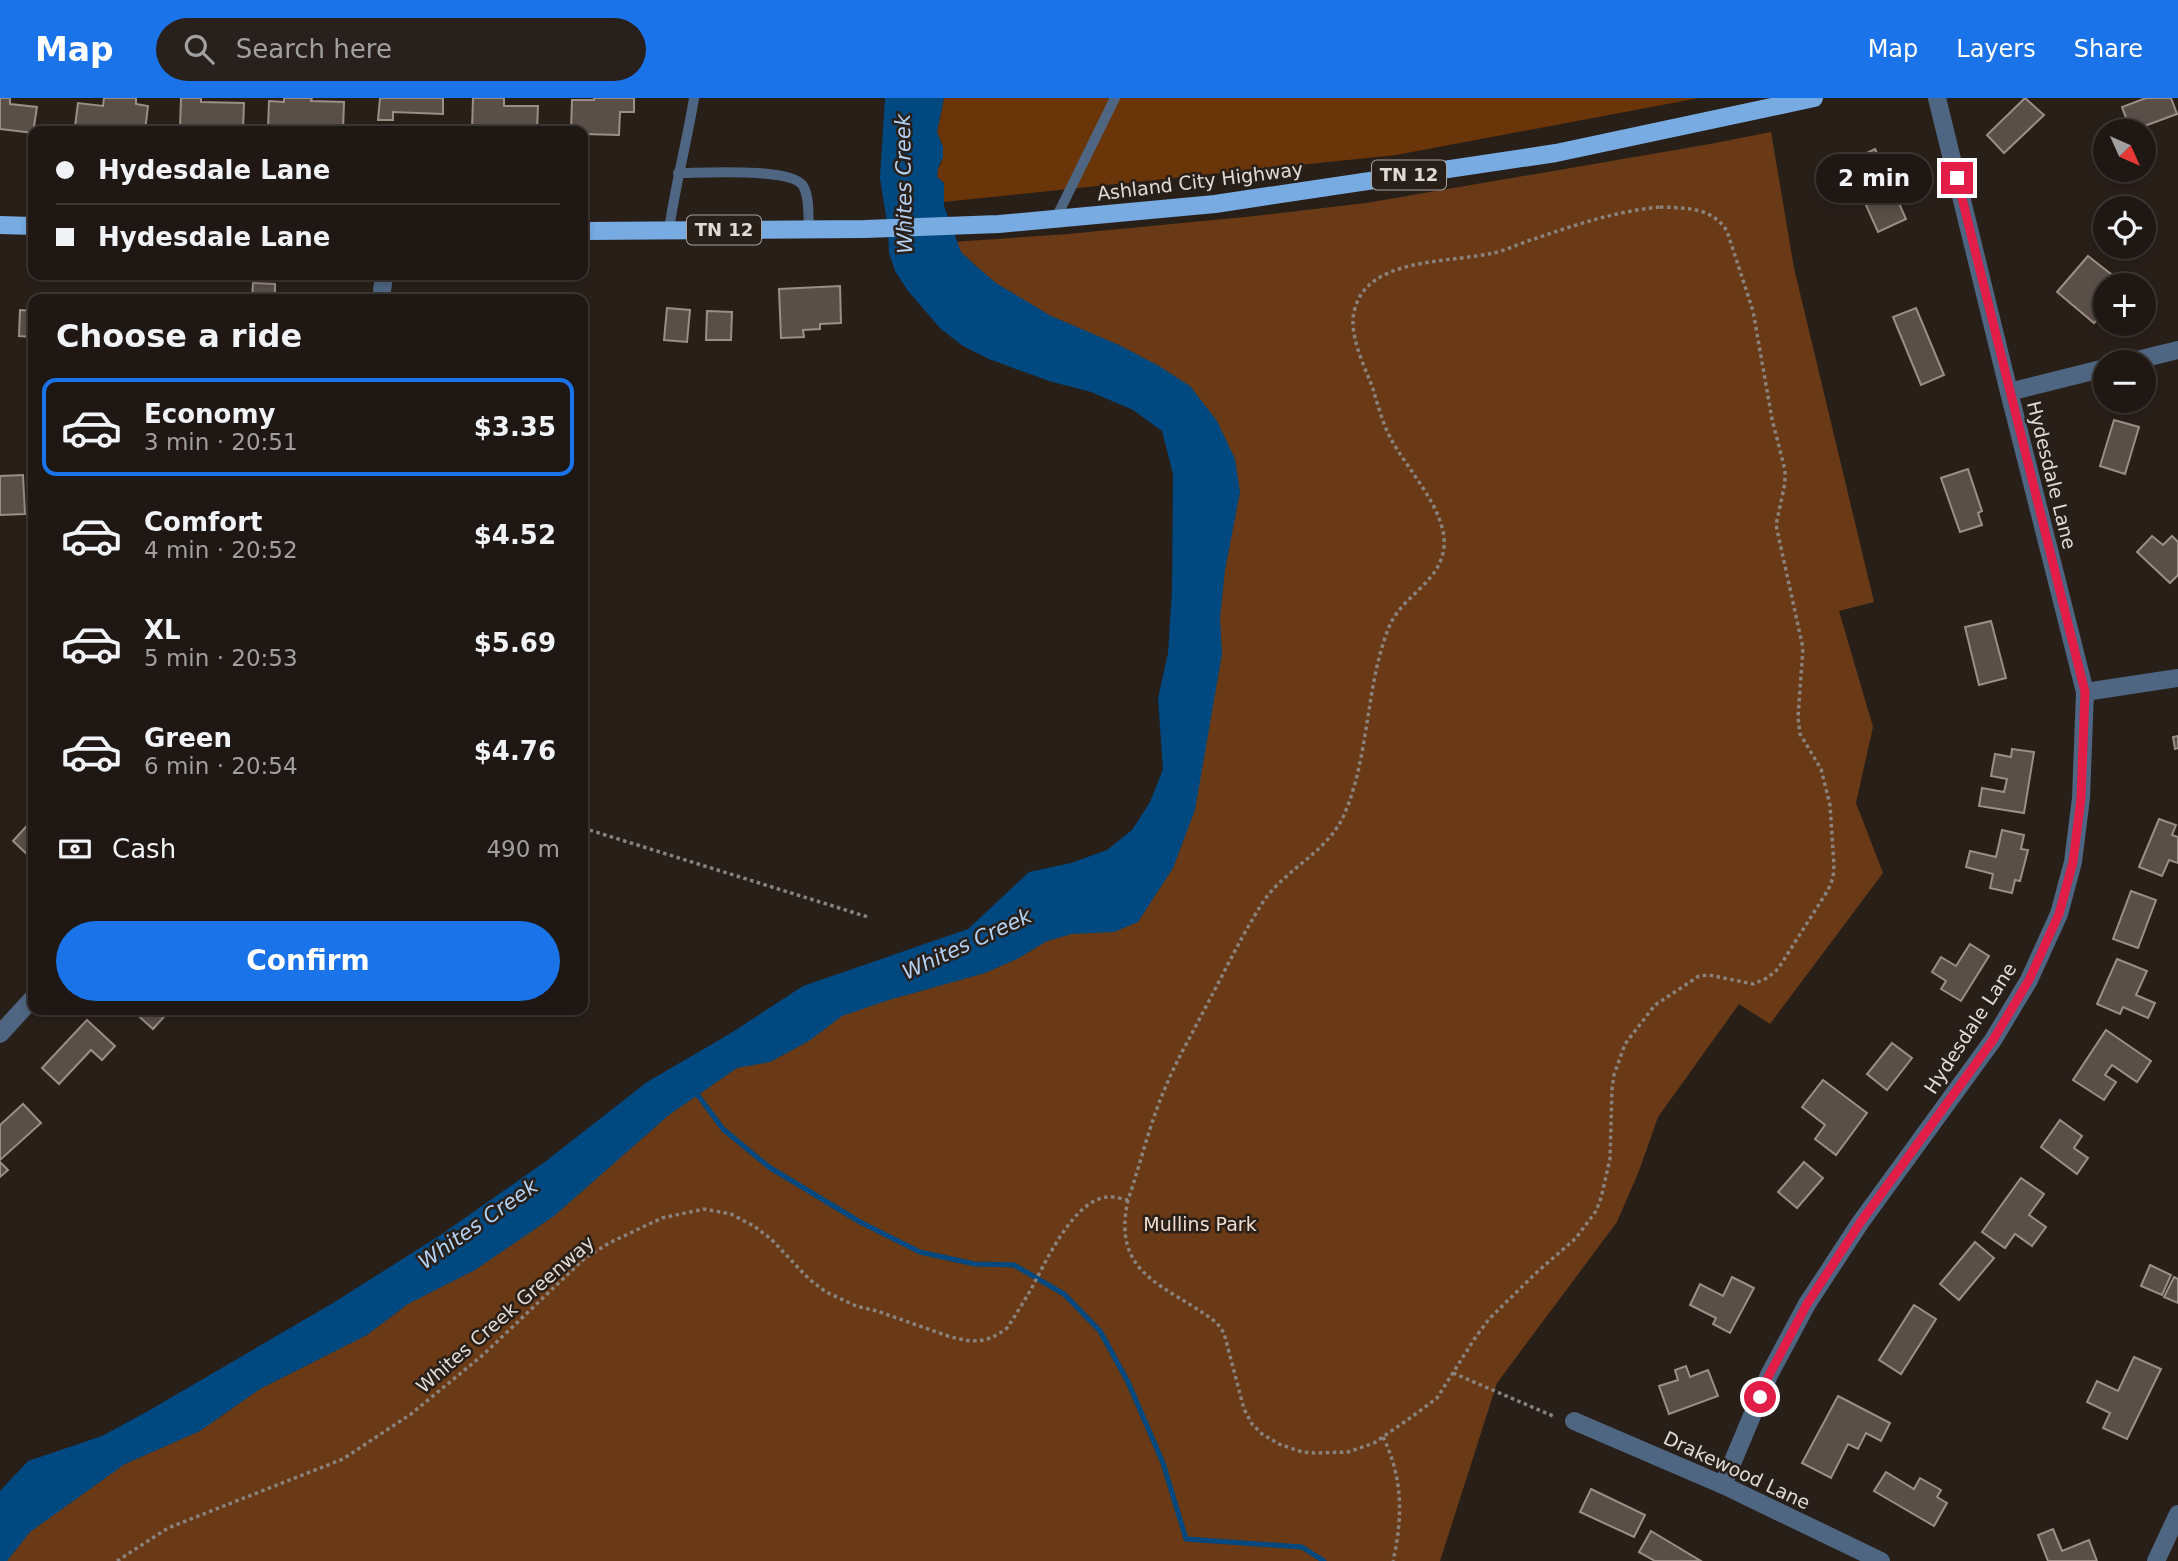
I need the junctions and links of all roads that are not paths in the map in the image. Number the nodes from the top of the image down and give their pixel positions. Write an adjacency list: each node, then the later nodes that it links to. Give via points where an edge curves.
1 (694, 98): 5 (lane)
2 (1115, 98): 6 (lane)
3 (1814, 98): 6 (main road, Ashland City Highway / TN 12, via 1556,153 1215,204)
4 (1937, 98): 15 (street, Hydesdale Lane)
5 (678, 173): 10 (lane); 11 (lane, via 794,178 803,186)
6 (1056, 218): 11 (main road, Ashland City Highway / TN 12)
7 (0, 225): 8 (main road)
8 (28, 226)
9 (588, 230): 10 (main road, Ashland City Highway / TN 12)
10 (669, 230): 11 (main road, Ashland City Highway / TN 12)
11 (809, 230)
12 (2178, 350): 13 (street)
13 (2156, 355)
14 (2093, 371): 15 (street)
15 (2009, 392): 17 (street, Hydesdale Lane)
16 (2178, 678): 17 (street)
17 (2085, 692): 21 (street, Hydesdale Lane, via 2073,862 2059,914 2029,980 1993,1040 1807,1304 1769,1375)
18 (28, 1003): 19 (street)
19 (0, 1034)
20 (1574, 1421): 21 (street, Drakewood Lane)
21 (1723, 1485): 23 (street, Drakewood Lane)
22 (2178, 1514): 24 (street)
23 (1881, 1561)
24 (2156, 1561)

